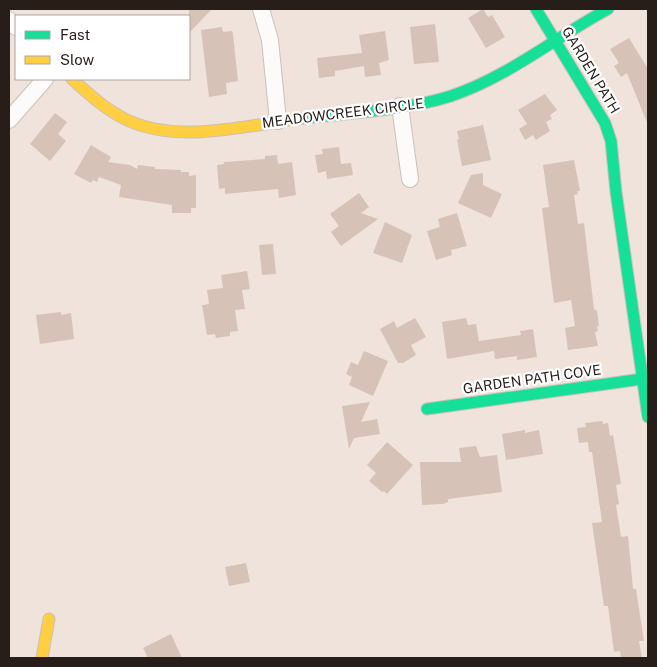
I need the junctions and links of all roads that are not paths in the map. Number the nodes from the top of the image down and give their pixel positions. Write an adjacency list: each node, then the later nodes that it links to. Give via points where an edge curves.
1 (261, 9): 9 (street, via 270,40)
2 (536, 9): 4 (street, GARDEN PATH)
3 (608, 9): 4 (street, MEADOWCREEK CIRCLE)
4 (556, 40): 7 (street, MEADOWCREEK CIRCLE, via 498,77 474,88 450,97); 11 (street, GARDEN PATH, via 605,123 611,141)
5 (44, 80): 8 (street)
6 (73, 80): 9 (street, MEADOWCREEK CIRCLE, via 106,110 147,128 192,132)
7 (400, 106): 9 (street, MEADOWCREEK CIRCLE); 10 (street)
8 (9, 120)
9 (278, 121)
10 (410, 180)
11 (642, 379): 12 (street, GARDEN PATH COVE); 13 (street, GARDEN PATH)
12 (427, 410)
13 (648, 417)
14 (49, 619): 15 (street)
15 (42, 658)

